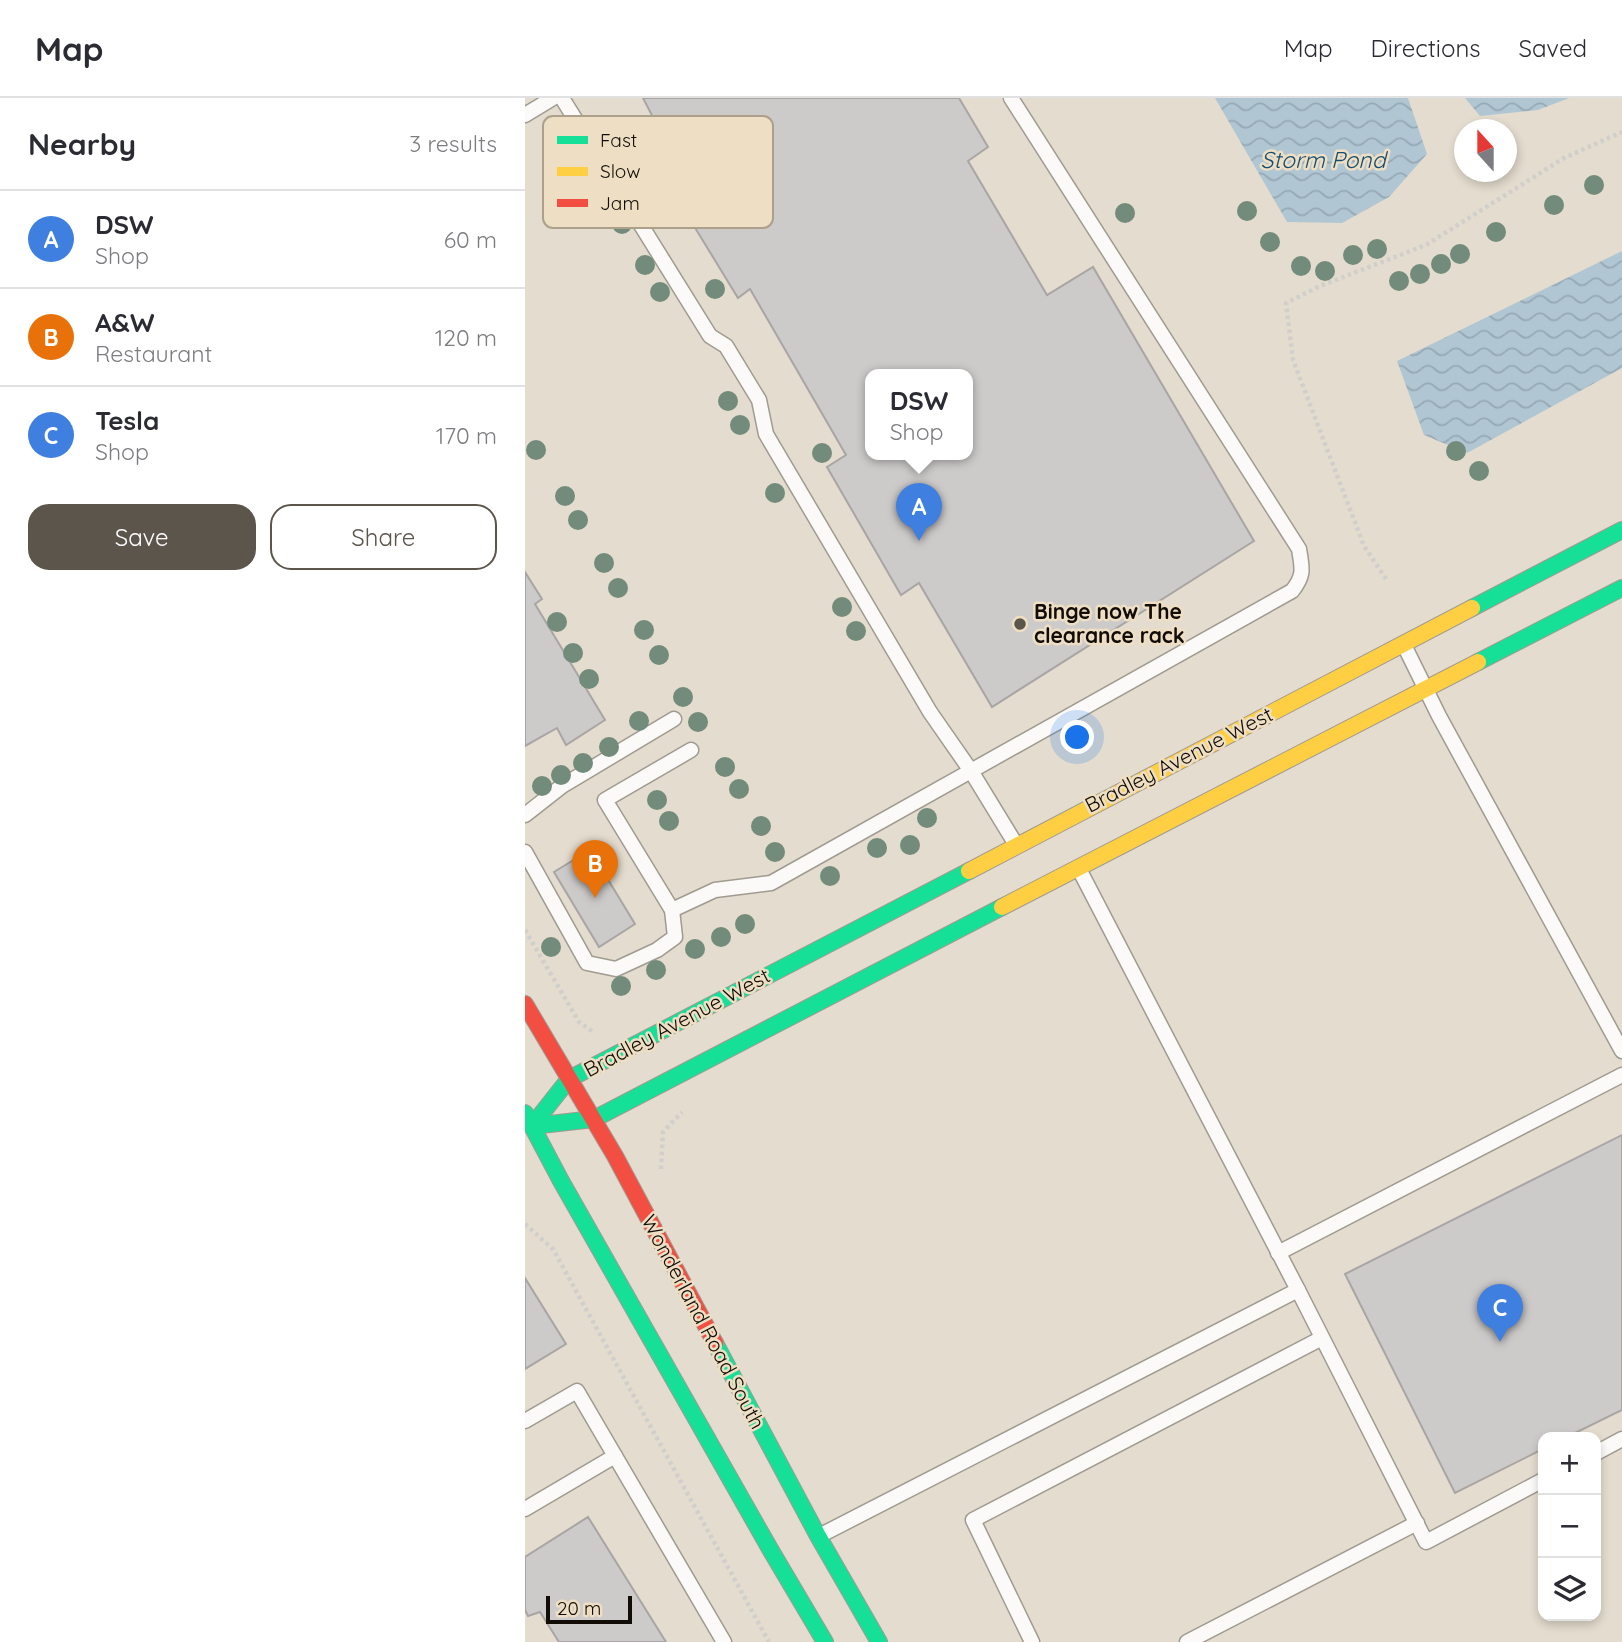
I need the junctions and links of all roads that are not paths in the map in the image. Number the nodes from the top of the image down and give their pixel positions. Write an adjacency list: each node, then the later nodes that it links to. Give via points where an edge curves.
1 (553, 98): 4 (lane)
2 (562, 98): 5 (lane)
3 (1011, 98): 13 (lane, via 1299,549 1303,570 1292,591)
4 (525, 115)
5 (573, 116)
6 (643, 228): 13 (lane, via 710,336 726,346 759,400 766,434 930,712)
7 (1622, 530): 9 (main road, Bradley Avenue West)
8 (1622, 588): 10 (main road)
9 (1403, 644): 10 (lane); 15 (main road, Bradley Avenue West)
10 (1425, 689): 17 (main road); 20 (lane)
11 (674, 719): 14 (lane, via 562,786)
12 (691, 750): 18 (lane, via 605,800)
13 (971, 771): 15 (lane); 18 (lane, via 771,883 715,890)
14 (525, 815)
15 (1016, 845): 22 (main road, Bradley Avenue West)
16 (525, 852): 18 (lane, via 587,963 616,969 657,950 675,937)
17 (1078, 867): 23 (main road); 25 (lane)
18 (672, 910)
19 (525, 1004): 22 (main road, Wonderland Road South)
20 (1622, 1051)
21 (1622, 1075): 25 (lane)
22 (569, 1079): 23 (main road, Wonderland Road South); 24 (main road, Bradley Avenue West)
23 (594, 1119): 24 (main road); 35 (main road, Wonderland Road South)
24 (527, 1124): 37 (main road)
25 (1278, 1253): 26 (lane)
26 (1298, 1290): 27 (lane); 35 (lane)
27 (1322, 1338): 34 (lane); 39 (lane, via 973,1520)
28 (525, 1421): 31 (lane, via 577,1391)
29 (1622, 1439): 30 (lane)
30 (1601, 1450)
31 (615, 1456): 33 (lane); 36 (lane)
32 (1538, 1483): 34 (lane, via 1426,1542)
33 (525, 1509)
34 (1417, 1523): 40 (lane)
35 (818, 1536): 38 (main road, Wonderland Road South)
36 (724, 1642)
37 (825, 1642)
38 (879, 1642)
39 (1032, 1642)
40 (1187, 1642)

